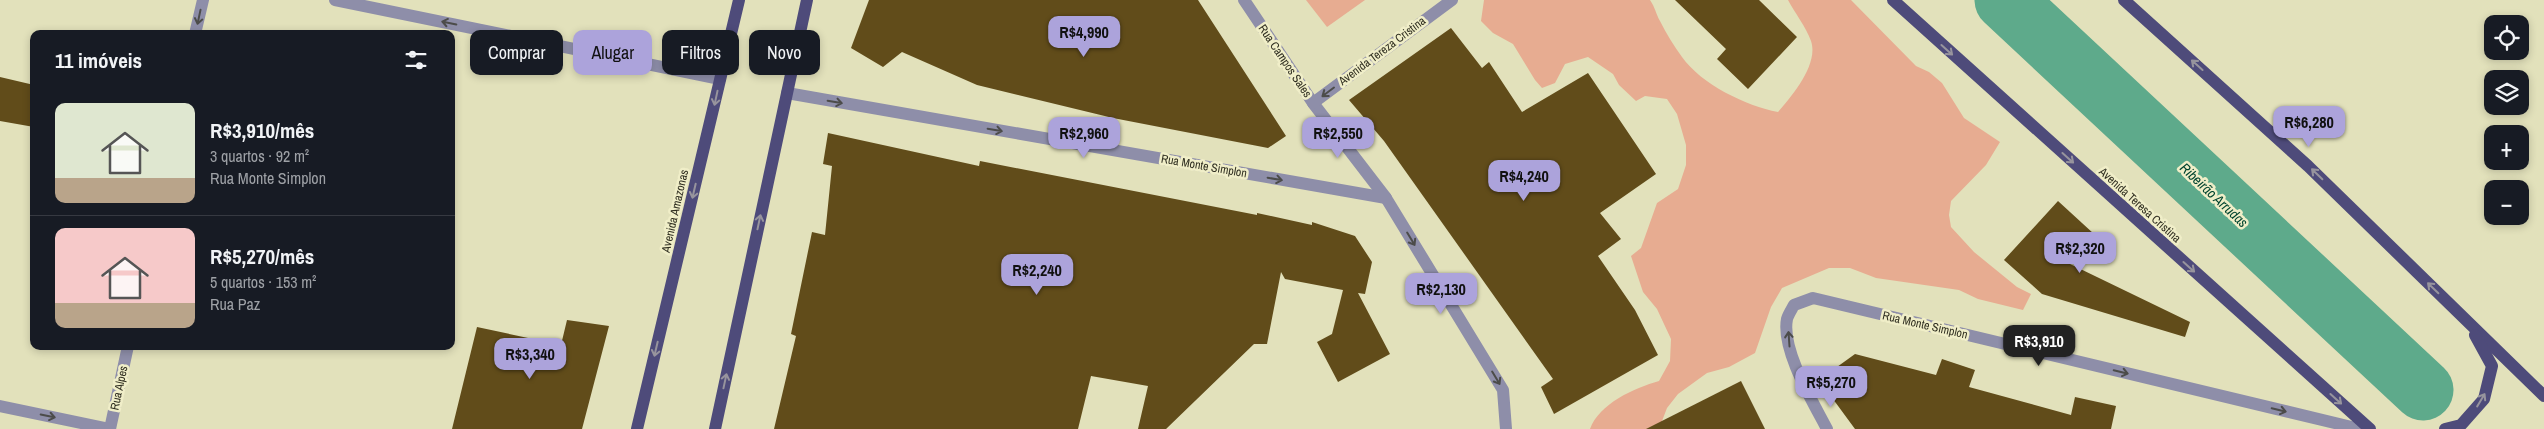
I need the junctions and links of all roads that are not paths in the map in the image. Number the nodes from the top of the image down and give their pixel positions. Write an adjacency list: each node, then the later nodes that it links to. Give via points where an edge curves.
1 (203, 0): 9 (street, one-way to 9)
2 (335, 0): 10 (street, one-way to 2)
3 (739, 0): 10 (main road, Avenida Amazonas)
4 (807, 0): 11 (main road)
5 (1244, 0): 12 (street, Rua Campos Sales)
6 (1452, 0): 12 (street, Avenida Tereza Cristina, one-way to 12)
7 (1893, 0): 24 (main road, Avenida Teresa Cristina, one-way to 24)
8 (2124, 0): 14 (main road, one-way to 8, via 2308,166)
9 (196, 30)
10 (720, 78): 19 (main road, Avenida Amazonas, one-way to 19)
11 (786, 93): 13 (street, Rua Monte Simplon, one-way to 13); 20 (main road, one-way to 11)
12 (1313, 103): 13 (street, Rua Campos Sales)
13 (1386, 198): 21 (street, Rua Campos Sales, one-way to 21, via 1503,390)
14 (2468, 322): 16 (main road); 25 (main road, one-way to 14, via 2461,425 2484,399 2492,366)
15 (127, 350): 18 (street, Rua Alpes)
16 (2544, 396)
17 (0, 406): 18 (street, one-way to 18)
18 (110, 429)
19 (638, 429)
20 (715, 429)
21 (1506, 429)
22 (1827, 429): 23 (street, Rua Monte Simplon, one-way to 23, via 1789,346 1787,319 1794,305 1813,298)
23 (2360, 429)
24 (2370, 429)
25 (2445, 429)

